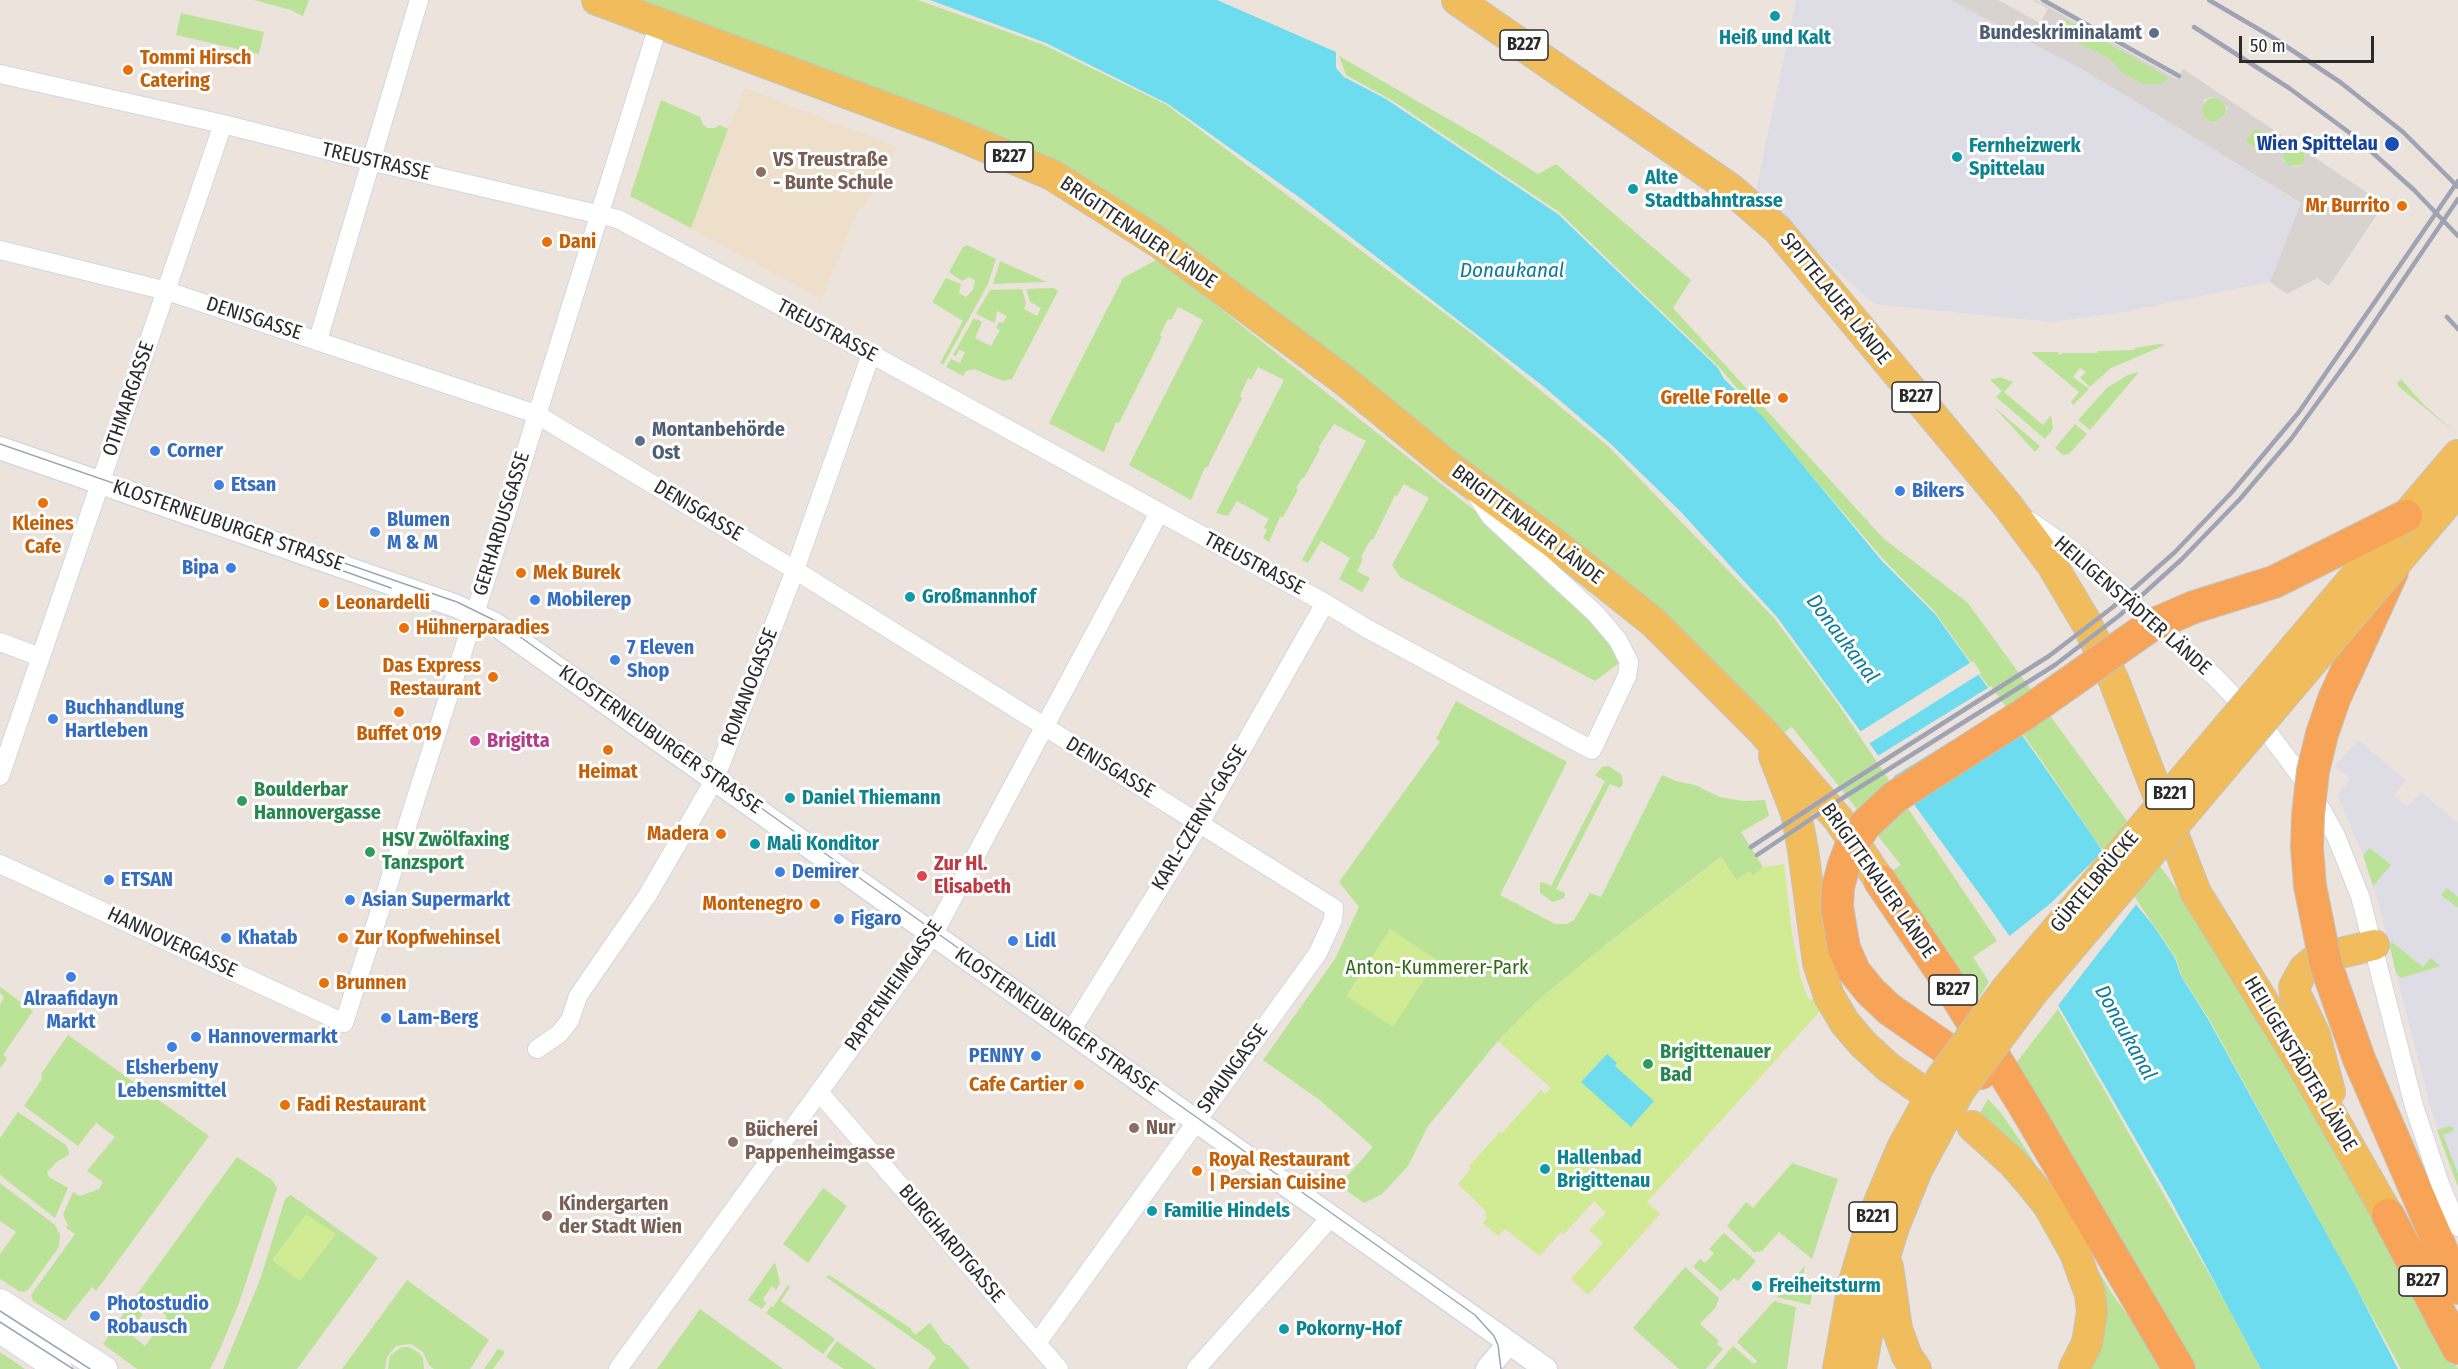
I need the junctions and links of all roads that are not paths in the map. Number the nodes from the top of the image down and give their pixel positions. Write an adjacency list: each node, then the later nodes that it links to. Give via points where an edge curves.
1 (419, 0): 7 (street)
2 (597, 0): 4 (main road, BRIGITTENAUER LÄNDE / B227)
3 (1457, 0): 19 (main road, SPITTELAUER LÄNDE / B227, via 1731,189 1778,230)
4 (659, 23): 8 (street, GERHARDUSGASSE); 16 (main road, BRIGITTENAUER LÄNDE / B227, via 948,131 1052,175 1158,242 1345,381)
5 (0, 74): 6 (street, TREUSTRASSE)
6 (223, 124): 7 (street, TREUSTRASSE); 10 (street, OTHMARGASSE)
7 (370, 161): 8 (street, TREUSTRASSE); 11 (street)
8 (600, 214): 12 (street, TREUSTRASSE, via 618,219); 13 (street, GERHARDUSGASSE)
9 (0, 250): 10 (street, DENISGASSE)
10 (167, 291): 11 (street, DENISGASSE); 17 (street, OTHMARGASSE)
11 (318, 340): 13 (street, DENISGASSE)
12 (872, 354): 20 (street, TREUSTRASSE); 23 (street, ROMANOGASSE)
13 (536, 414): 23 (street, DENISGASSE); 25 (street, GERHARDUSGASSE)
14 (0, 448): 17 (street, KLOSTERNEUBURGER STRASSE)
15 (2458, 455): 21 (main road, GÜRTELBRÜCKE / B221)
16 (1464, 477): 24 (street, TREUSTRASSE, via 1491,517 1596,614 1618,640 1629,662 1628,676 1592,750); 29 (main road, BRIGITTENAUER LÄNDE / B227, via 1653,622)
17 (100, 482): 25 (street, KLOSTERNEUBURGER STRASSE); 27 (street, OTHMARGASSE)
18 (2458, 490): 22 (main road, GÜRTELBRÜCKE / B221)
19 (2008, 506): 37 (street, HEILIGENSTÄDTER LÄNDE, via 2071,549 2215,677 2267,731 2308,786 2336,836); 45 (main road, HEILIGENSTÄDTER LÄNDE / B227, via 2052,565 2086,622 2114,681 2196,893)
20 (1159, 513): 24 (street, TREUSTRASSE); 28 (street, PAPPENHEIMGASSE)
21 (2406, 516): 41 (main road, GÜRTELBRÜCKE / B221, bridge, via 2014,978); 43 (highway, bridge, via 2282,578 2150,626 2026,713 1895,797 1865,825 1852,844 1838,887 1837,907 1844,948 1854,971 1889,1009)
22 (2396, 563): 41 (main road, GÜRTELBRÜCKE / B221, bridge, via 2034,991); 51 (highway, bridge, via 2322,734 2313,771 2307,848 2325,965 2359,1059)
23 (795, 570): 28 (street, DENISGASSE); 31 (street, ROMANOGASSE)
24 (1325, 603): 32 (street, KARL-CZERNY-GASSE)
25 (474, 614): 31 (street, KLOSTERNEUBURGER STRASSE, via 506,631); 38 (street, GERHARDUSGASSE)
26 (0, 642): 27 (street)
27 (40, 657): 30 (street, OTHMARGASSE)
28 (1044, 728): 32 (street, DENISGASSE); 36 (street, PAPPENHEIMGASSE)
29 (1762, 732): 34 (main road, BRIGITTENAUER LÄNDE / B227, via 1839,820); 41 (main road, via 1784,776 1796,813 1818,963 1829,996 1845,1023 1888,1067)
30 (0, 776)
31 (715, 779): 36 (street, KLOSTERNEUBURGER STRASSE); 40 (street, ROMANOGASSE, via 647,896 578,996 570,1020 560,1034)
32 (1200, 823): 35 (street, DENISGASSE); 39 (street, KARL-CZERNY-GASSE)
33 (0, 864): 38 (street, HANNOVERGASSE)
34 (1880, 881): 43 (highway, BRIGITTENAUER LÄNDE / B227)
35 (1334, 908): 44 (street, SPAUNGASSE, via 1334,920 1318,953)
36 (933, 935): 39 (street, KLOSTERNEUBURGER STRASSE); 42 (street, PAPPENHEIMGASSE)
37 (2374, 945): 45 (main road, via 2316,959 2304,969 2294,987 2315,1035); 49 (street, HEILIGENSTÄDTER LÄNDE, via 2414,1106)
38 (344, 1023)
39 (1071, 1032): 44 (street, KLOSTERNEUBURGER STRASSE)
40 (537, 1050)
41 (1940, 1085): 50 (main road, GÜRTELBRÜCKE / B221, via 1917,1170); 64 (main road, GÜRTELBRÜCKE / B221, via 1902,1148 1873,1217 1853,1285)
42 (819, 1092): 54 (street, BURGHARDTGASSE); 59 (street, PAPPENHEIMGASSE)
43 (2022, 1102): 68 (highway, BRIGITTENAUER LÄNDE / B227)
44 (1196, 1121): 48 (street, KLOSTERNEUBURGER STRASSE); 54 (street, SPAUNGASSE)
45 (2336, 1125): 47 (main road, HEILIGENSTÄDTER LÄNDE / B227)
46 (1972, 1126): 67 (main road, via 2032,1185 2063,1229 2080,1263 2092,1312 2087,1343)
47 (2388, 1215): 55 (highway, HEILIGENSTÄDTER LÄNDE / B227)
48 (1331, 1216): 56 (street, KLOSTERNEUBURGER STRASSE); 61 (street)
49 (2458, 1227)
50 (1886, 1252): 65 (main road, GÜRTELBRÜCKE / B221, via 1869,1316); 66 (main road, via 1897,1329)
51 (2458, 1288)
52 (0, 1302): 58 (main road)
53 (0, 1329): 57 (main road)
54 (1037, 1343): 60 (street, BURGHARDTGASSE)
55 (2458, 1348)
56 (1516, 1354): 62 (street); 63 (street, KLOSTERNEUBURGER STRASSE)
57 (59, 1369)
58 (104, 1369)
59 (618, 1369)
60 (1059, 1369)
61 (1196, 1369)
62 (1487, 1369)
63 (1546, 1369)
64 (1838, 1369)
65 (1861, 1369)
66 (1916, 1369)
67 (2074, 1369)
68 (2179, 1369)

